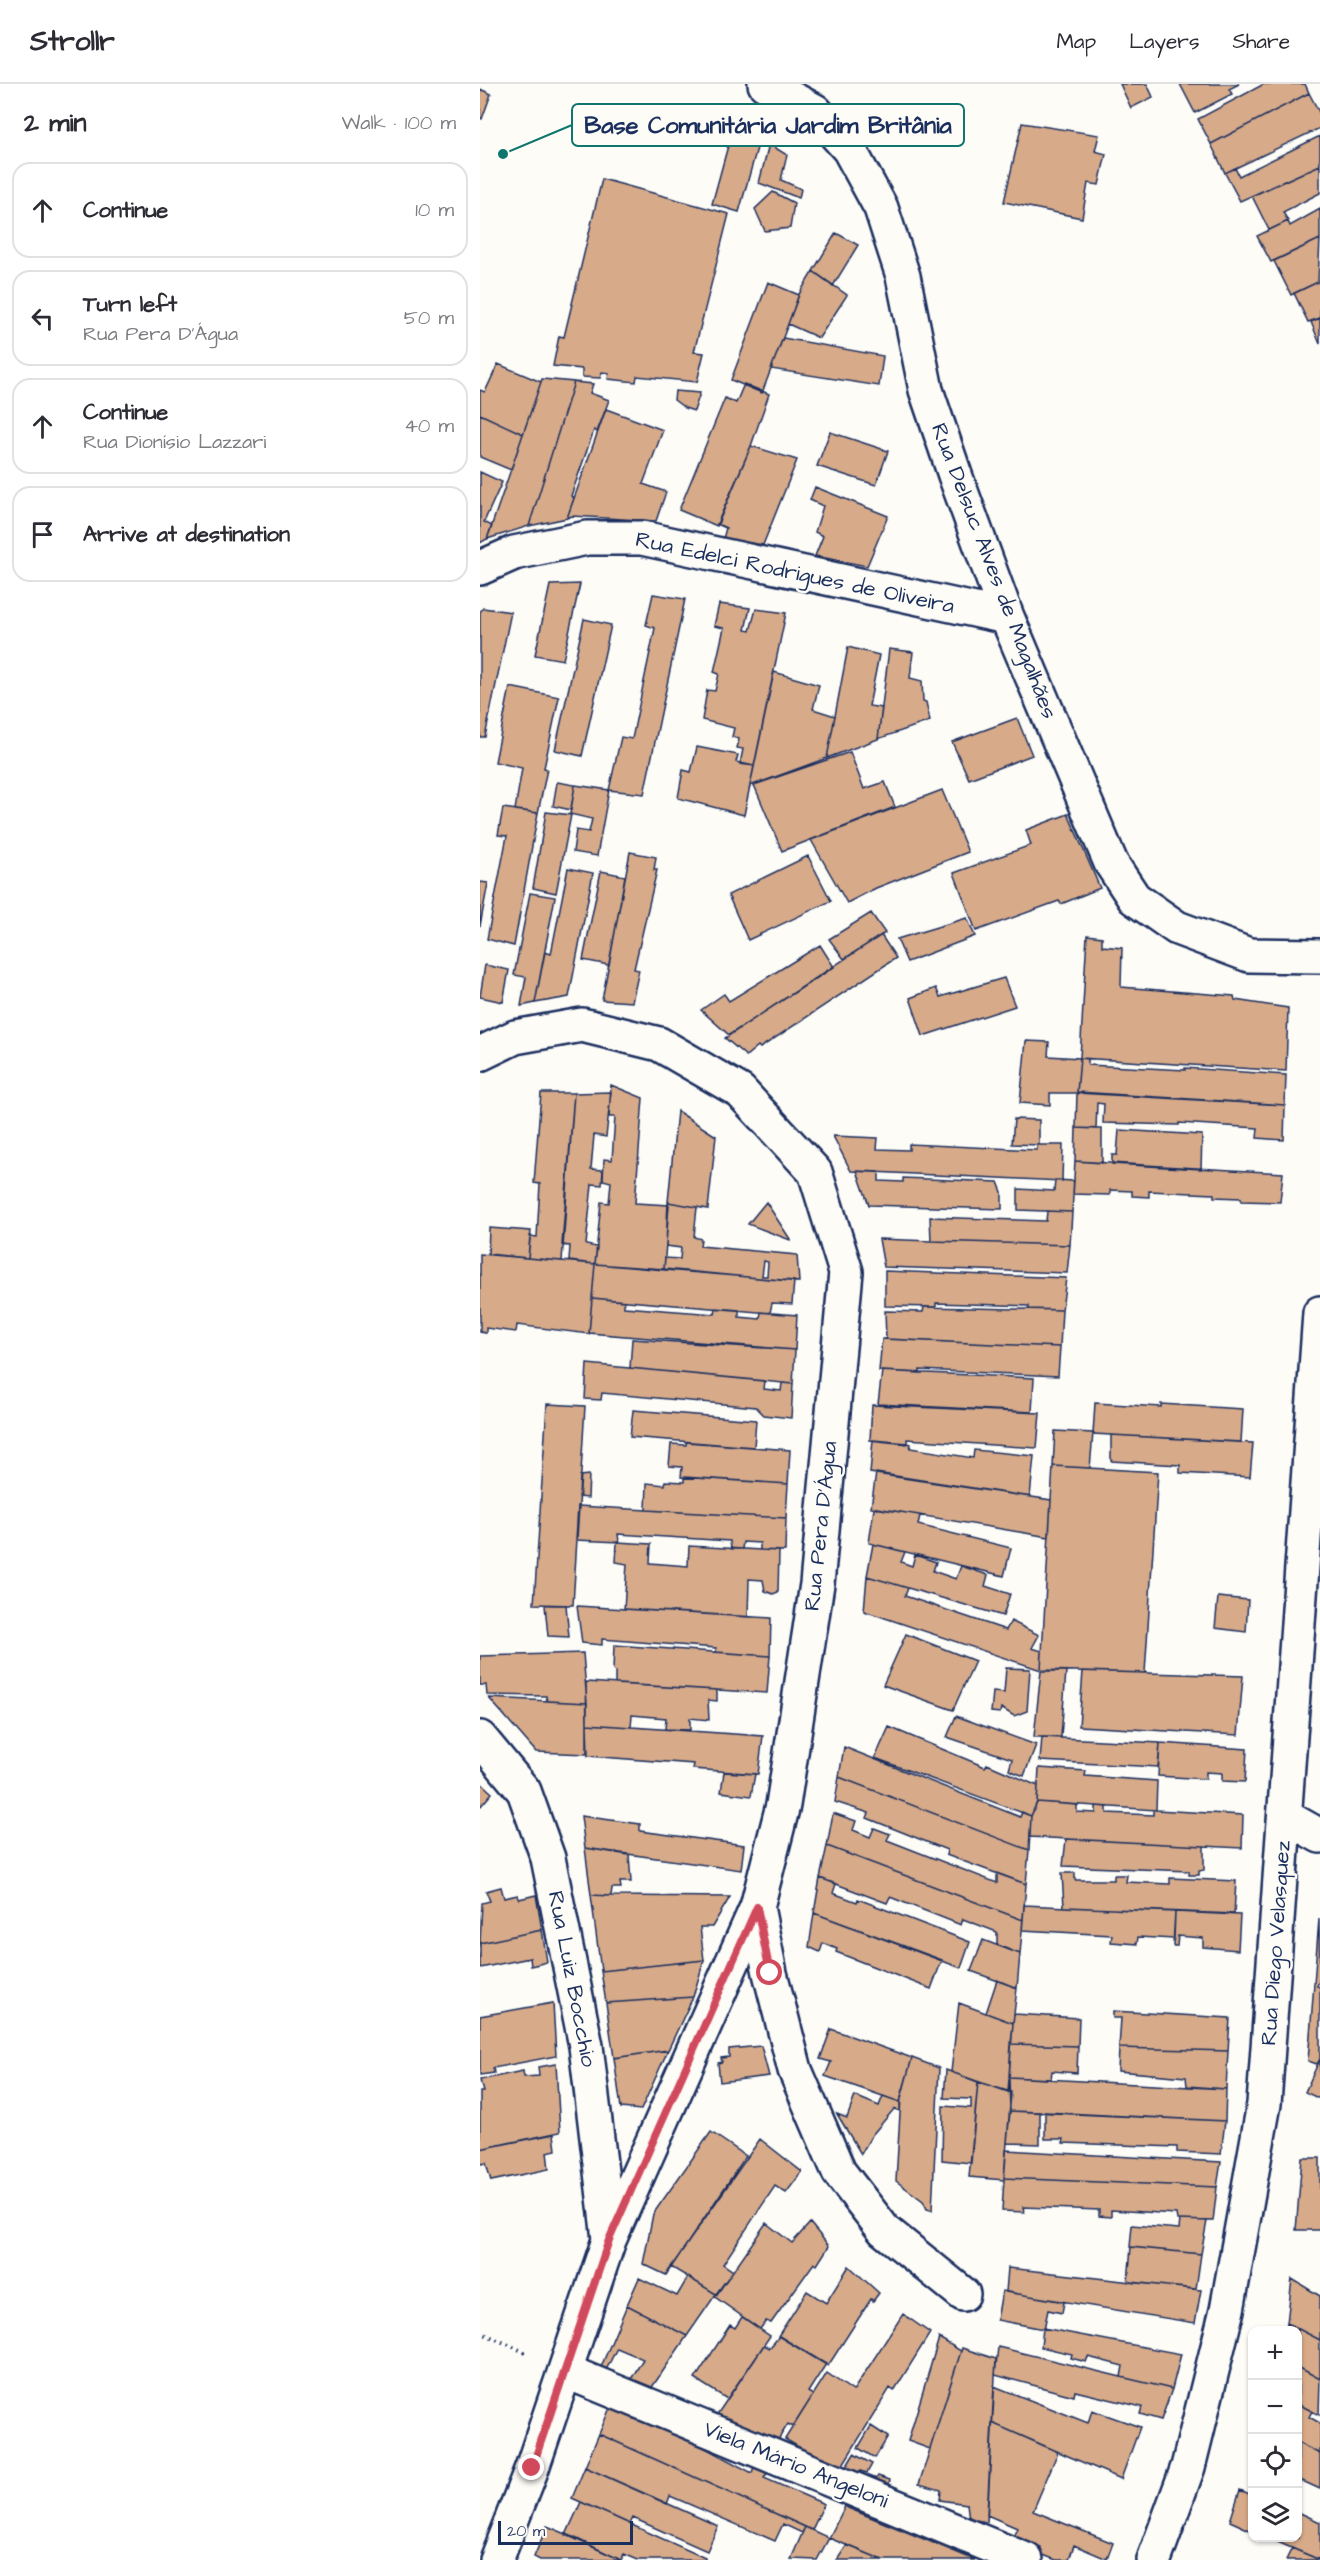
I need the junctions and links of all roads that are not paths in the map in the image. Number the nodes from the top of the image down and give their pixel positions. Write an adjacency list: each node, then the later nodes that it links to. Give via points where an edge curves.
1 (765, 84): 3 (street, Rua Delsuc Alves de Magalhães, via 814,111 849,149 881,208 903,276 926,390)
2 (480, 568): 3 (street, Rua Edelci Rodrigues de Oliveira, via 514,553 587,538 642,538)
3 (1006, 616): 4 (street, Rua Delsuc Alves de Magalhães, via 1111,863 1134,897 1177,928 1249,955)
4 (1320, 956)
5 (480, 1054): 10 (street, Rua Pera D'Água, via 515,1037 582,1025 659,1044 740,1091 815,1172 846,1272 817,1584 783,1806)
6 (1320, 1313): 8 (street, Rua Diego Velasquez)
7 (480, 1738): 11 (street, Rua Luiz Bocchio, via 524,1791 548,1858 586,2046)
8 (1286, 1817): 9 (street); 16 (street, Rua Diego Velasquez, via 1264,2104 1230,2299 1188,2467)
9 (1320, 1836)
10 (757, 1907): 11 (street, Rua Pera D'Água); 12 (street, via 795,2070 839,2172 884,2230)
11 (609, 2240): 13 (street, Rua Pera D'Água)
12 (963, 2294)
13 (565, 2371): 14 (street, Rua Pera D'Água); 15 (street, Viela Mário Angeloni)
14 (496, 2560)
15 (1026, 2560)
16 (1154, 2560)

